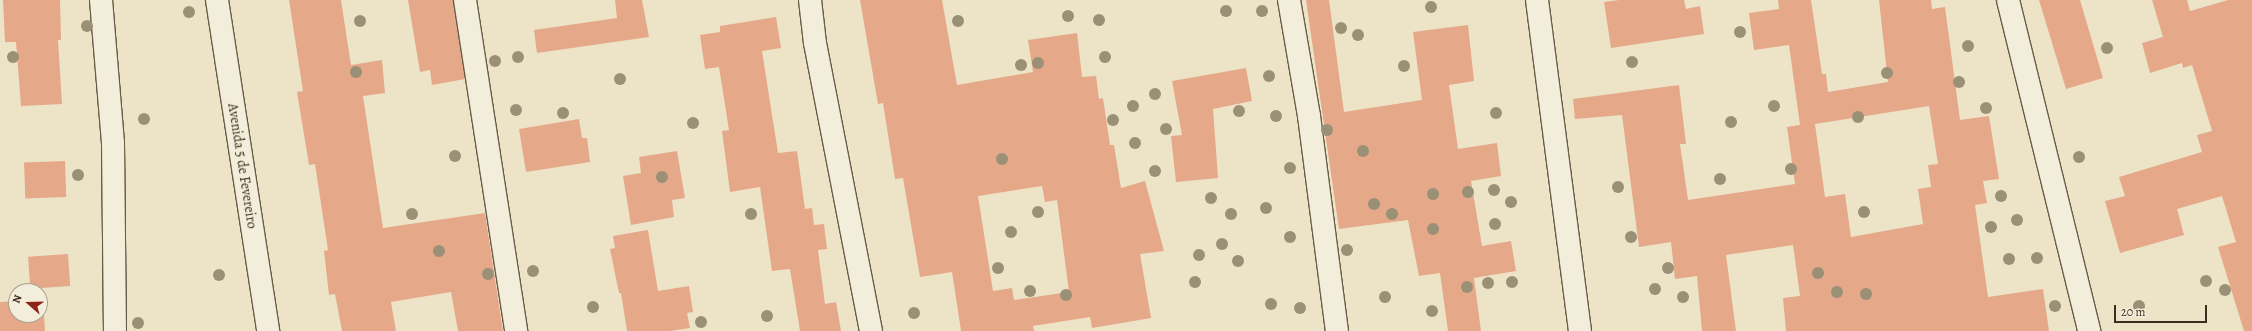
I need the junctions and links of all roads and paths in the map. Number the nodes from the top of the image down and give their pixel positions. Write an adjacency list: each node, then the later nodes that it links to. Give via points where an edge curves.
1 (101, 0): 8 (street, via 114,144)
2 (217, 0): 9 (street, Avenida 5 de Fevereiro)
3 (465, 0): 10 (street)
4 (810, 0): 11 (street, via 815,43)
5 (1289, 0): 12 (street, via 1309,116)
6 (1537, 0): 13 (street)
7 (2008, 0): 14 (street)
8 (115, 331)
9 (268, 331)
10 (516, 331)
11 (871, 331)
12 (1337, 331)
13 (1580, 331)
14 (2089, 331)

